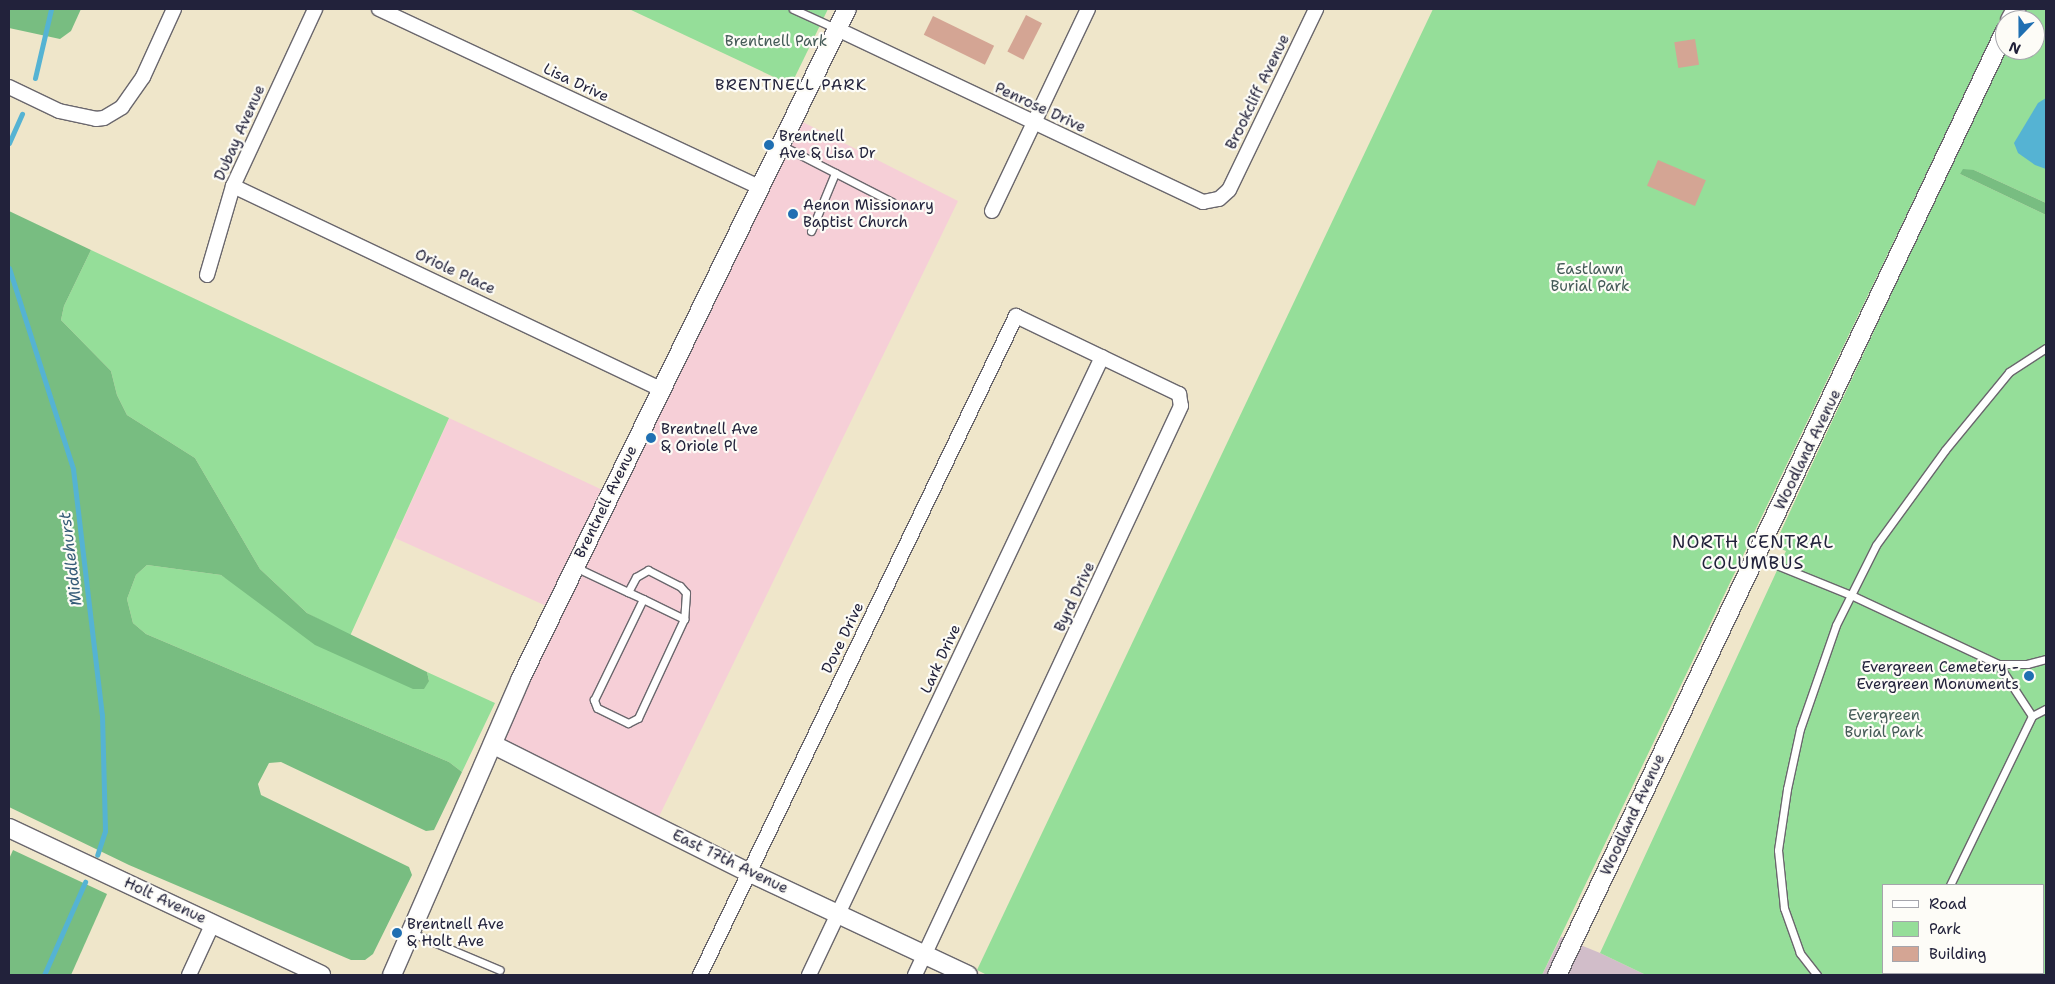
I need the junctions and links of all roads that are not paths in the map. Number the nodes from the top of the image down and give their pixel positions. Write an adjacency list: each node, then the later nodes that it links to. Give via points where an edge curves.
1 (174, 9): 10 (street, via 143,77 122,107 104,118 59,111)
2 (315, 9): 14 (street, Dubay Avenue)
3 (379, 9): 15 (street, Lisa Drive)
4 (793, 9): 8 (lane)
5 (847, 9): 8 (street, Brentnell Avenue)
6 (1088, 9): 11 (street)
7 (1316, 9): 16 (street, Brookcliff Avenue)
8 (837, 29): 11 (street, Penrose Drive); 12 (street, Brentnell Avenue)
9 (1995, 52): 25 (street, Woodland Avenue)
10 (9, 87)
11 (1034, 123): 16 (street, Penrose Drive, via 1203,202 1219,199); 18 (street)
12 (780, 145): 13 (lane); 15 (street, Brentnell Avenue)
13 (835, 173): 17 (lane); 19 (lane)
14 (233, 186): 20 (street, Dubay Avenue); 24 (street, Oriole Place)
15 (759, 187): 24 (street, Brentnell Avenue)
16 (1229, 190)
17 (892, 202)
18 (992, 211)
19 (811, 231)
20 (207, 275)
21 (1016, 316): 23 (street, Byrd Drive); 37 (street, Dove Drive)
22 (2046, 348): 28 (lane, via 2009,372 1945,450 1876,545)
23 (1102, 357): 39 (street, Lark Drive); 42 (street, Byrd Drive, via 1179,394 1181,406)
24 (661, 389): 26 (street, Brentnell Avenue)
25 (1757, 557): 28 (lane); 51 (street, Woodland Avenue)
26 (575, 567): 27 (lane); 35 (street, Brentnell Avenue, via 520,680)
27 (628, 592): 29 (lane); 30 (lane, via 636,577 648,570 680,586 686,593)
28 (1851, 595): 32 (lane); 52 (lane, via 1836,625 1800,729 1778,850 1784,908 1800,953)
29 (643, 599): 30 (lane); 30 (lane, via 594,700 596,708 628,722 638,718)
30 (684, 619)
31 (2046, 659): 32 (lane, via 2027,664)
32 (1998, 664): 34 (lane)
33 (2046, 709): 34 (lane)
34 (2032, 716): 38 (lane)
35 (494, 745): 37 (street, East 17th Avenue); 41 (street, Brentnell Avenue)
36 (9, 828): 40 (street, Holt Avenue)
37 (748, 872): 39 (street, East 17th Avenue); 47 (street, Dove Drive)
38 (1950, 884)
39 (839, 913): 42 (street, East 17th Avenue); 48 (street, Lark Drive)
40 (213, 923): 44 (street); 45 (street, Holt Avenue)
41 (412, 933): 43 (lane); 46 (street, Brentnell Avenue)
42 (925, 954): 49 (street, Byrd Drive); 50 (street, East 17th Avenue)
43 (500, 970)
44 (188, 975)
45 (321, 975)
46 (392, 975)
47 (700, 975)
48 (809, 975)
49 (915, 975)
50 (968, 975)
51 (1557, 975)
52 (1818, 975)

